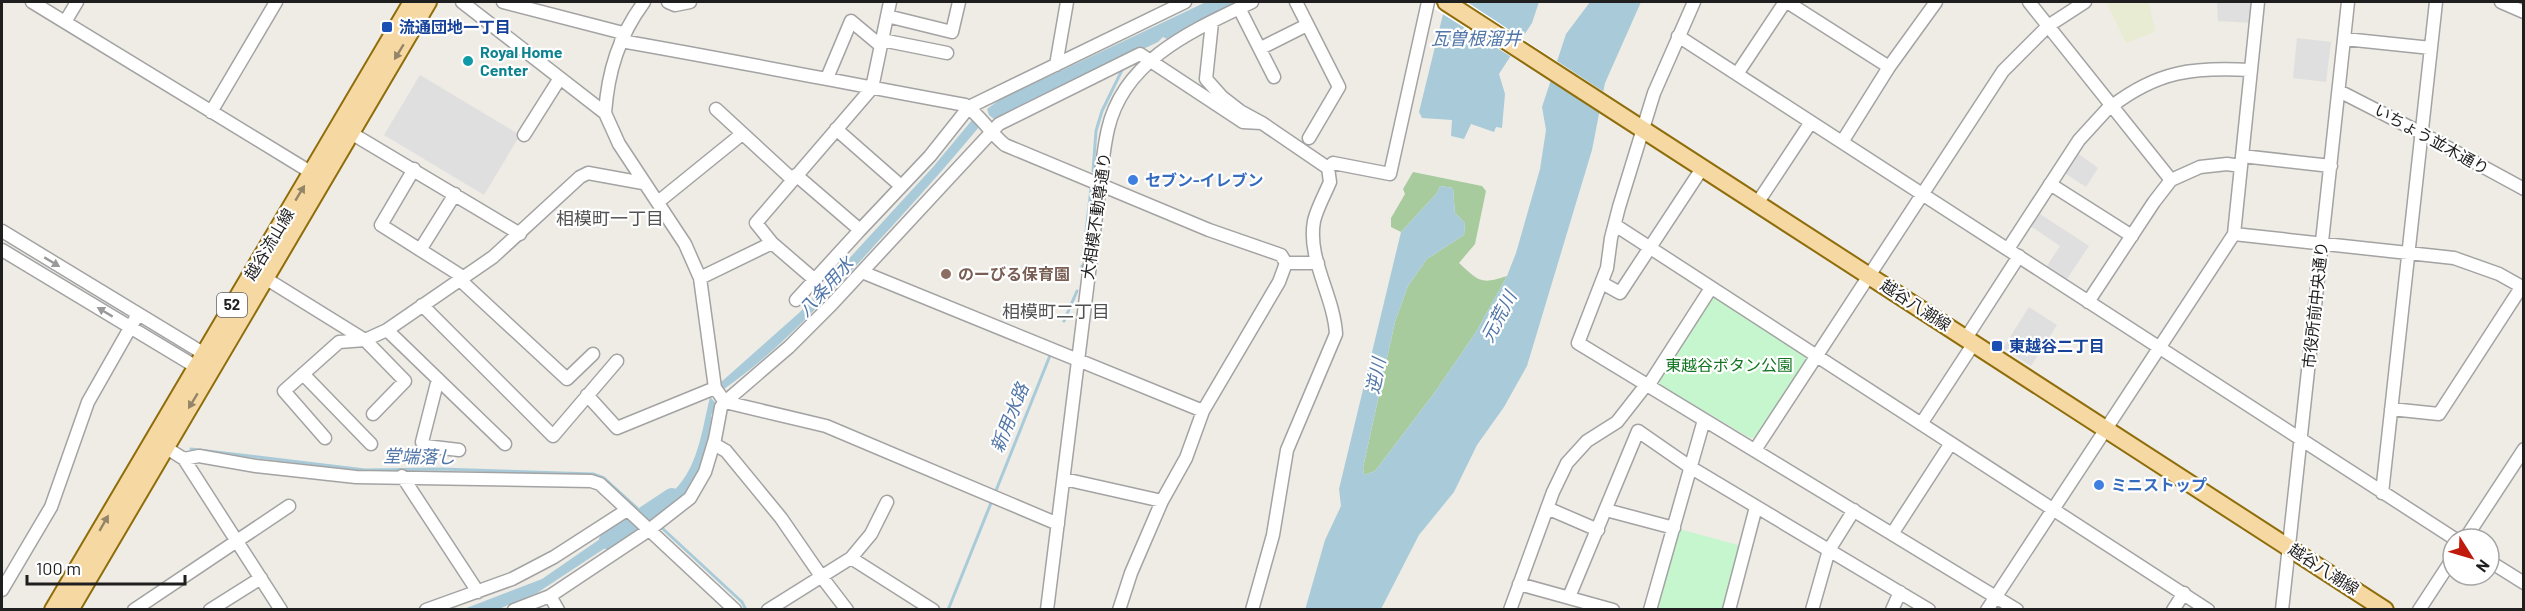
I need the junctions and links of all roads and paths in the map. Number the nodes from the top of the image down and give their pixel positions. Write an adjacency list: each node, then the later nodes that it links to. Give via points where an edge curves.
1 (32, 2): 31 (street)
2 (77, 2): 31 (street)
3 (276, 2): 55 (street)
4 (412, 2): 60 (main road, 越谷流山線 / 52)
5 (428, 2): 60 (main road, 越谷流山線 / 52, one-way to 60)
6 (462, 2): 48 (street)
7 (502, 2): 36 (street)
8 (641, 2): 36 (street)
9 (668, 2): 10 (street)
10 (690, 2)
11 (890, 2): 30 (street)
12 (959, 2): 30 (street, via 952,32)
13 (1066, 2): 43 (street)
14 (1185, 2): 43 (street)
15 (1252, 2): 28 (street, 大相模不動尊通り)
16 (1296, 2): 33 (street)
17 (1428, 2): 71 (street, via 1390,174 1333,163)
18 (1446, 2): 59 (main road, 越谷八潮線)
19 (1694, 2): 35 (street)
20 (1786, 2): 44 (street); 46 (street)
21 (1934, 2): 44 (street)
22 (2029, 2): 34 (street)
23 (2085, 2): 34 (street)
24 (2258, 2): 45 (street)
25 (2348, 2): 37 (street, 市役所前中央通り)
26 (2436, 2): 40 (street)
27 (2505, 2): 29 (street)
28 (1239, 8): 32 (street, 大相模不動尊通り); 39 (street)
29 (2523, 12)
30 (887, 16): 38 (street)
31 (65, 22): 55 (street)
32 (1212, 22): 42 (street, 大相模不動尊通り); 58 (street, via 1206,79 1222,97)
33 (1307, 25): 39 (street); 66 (street, via 1339,87)
34 (2048, 26): 52 (street); 82 (street, via 2002,71)
35 (1678, 36): 46 (street); 59 (street)
36 (622, 37): 49 (street); 56 (street, via 607,87)
37 (2345, 39): 40 (street); 51 (street, 市役所前中央通り)
38 (882, 43): 41 (street); 49 (street, via 851,21); 50 (street)
39 (1261, 48): 47 (street)
40 (2431, 48): 63 (street)
41 (948, 53)
42 (1150, 59): 58 (street, via 1243,122); 62 (street, via 1140,54); 77 (street, 大相模不動尊通り, via 1114,108)
43 (1056, 64): 54 (street)
44 (1889, 67): 67 (street)
45 (2250, 70): 52 (street, via 2212,68 2174,74 2136,89); 68 (street)
46 (1737, 74): 57 (street)
47 (1274, 77)
48 (560, 78): 56 (street); 65 (street)
49 (827, 78): 50 (street)
50 (872, 88): 54 (street, via 965,105); 61 (street)
51 (2339, 91): 63 (street, いちょう並木通り); 69 (street, 市役所前中央通り)
52 (2111, 106): 75 (street); 78 (street, via 2079,140)
53 (716, 109): 64 (street)
54 (972, 110): 62 (street); 79 (street)
55 (211, 112): 73 (street)
56 (605, 113): 76 (street)
57 (1811, 122): 67 (street); 84 (street)
58 (1262, 123): 71 (street)
59 (1637, 125): 70 (main road, 越谷八潮線); 85 (street)
60 (345, 129): 72 (street); 73 (main road, 越谷流山線 / 52); 102 (main road, 越谷流山線 / 52)
61 (836, 129): 74 (street); 79 (street)
62 (990, 132): 77 (street, via 1005,146); 100 (street)
63 (2421, 133): 80 (street, いちょう並木通り); 96 (street)
64 (742, 134): 74 (street); 83 (street)
65 (524, 135)
66 (1309, 138)
67 (1842, 142): 82 (street)
68 (2242, 161): 69 (street); 75 (street, via 2200,167); 89 (street)
69 (2331, 166): 91 (street, 市役所前中央通り)
70 (1703, 167): 84 (main road, 越谷八潮線); 93 (street)
71 (1328, 168): 99 (street, via 1330,182 1314,220)
72 (414, 169): 81 (street); 95 (street, via 381,225)
73 (312, 173): 122 (main road, 越谷流山線 / 52, one-way to 73)
74 (795, 178): 86 (street); 92 (street, via 756,222)
75 (2171, 180): 90 (street)
76 (643, 183): 83 (street); 88 (street, via 588,173)
77 (1100, 184): 98 (street, via 1209,230 1281,255); 120 (street, 大相模不動尊通り)
78 (2050, 184): 90 (street); 97 (street)
79 (901, 186): 86 (street)
80 (2523, 189)
81 (455, 194): 88 (street); 95 (street)
82 (1921, 194): 97 (street); 101 (street)
83 (658, 202): 104 (street, via 685,244)
84 (1758, 202): 101 (main road, 越谷八潮線)
85 (1615, 225): 93 (street); 106 (street)
86 (860, 230): 105 (street)
87 (2, 231): 112 (street, one-way to 112)
88 (520, 234): 103 (street)
89 (2234, 234): 91 (street); 117 (street)
90 (2132, 236): 110 (street)
91 (2322, 242): 96 (street); 136 (street, 市役所前中央通り)
92 (772, 243): 104 (street); 105 (street)
93 (1650, 248): 106 (street, via 1620,293); 108 (street)
94 (2, 250): 113 (street, one-way to 94)
95 (420, 250): 103 (street)
96 (2409, 252): 107 (street, via 2454,258); 129 (street)
97 (2013, 253): 110 (street); 116 (street)
98 (1286, 263): 99 (street); 130 (street, via 1280,282)
99 (1318, 263): 197 (street, via 1335,316 1336,334 1287,450 1272,535)
100 (862, 272): 120 (street); 128 (street, via 789,347)
101 (1869, 274): 116 (main road, 越谷八潮線); 119 (street)
102 (265, 278): 115 (street); 122 (main road, 越谷流山線 / 52)
103 (461, 278): 111 (street); 118 (street, via 567,379)
104 (700, 278): 126 (street)
105 (815, 280): 109 (street)
106 (1602, 283): 125 (street, via 1578,342)
107 (2522, 287): 129 (street, via 2439,414)
108 (1712, 288): 119 (street); 125 (street)
109 (796, 300)
110 (2088, 302): 117 (street)
111 (422, 305): 114 (street); 127 (street, via 553,436)
112 (138, 314): 113 (street); 122 (street)
113 (130, 328): 122 (street); 176 (street, via 88,402 51,507)
114 (387, 330): 115 (street); 124 (street)
115 (365, 340): 123 (street, via 339,342); 131 (street, via 405,381)
116 (1970, 341): 133 (street); 134 (main road, 越谷八潮線)
117 (2158, 347): 134 (street); 136 (street)
118 (593, 354)
119 (1816, 356): 133 (street); 144 (street)
120 (1078, 358): 130 (street); 148 (street, 大相模不動尊通り)
121 (617, 361): 127 (street)
122 (206, 364): 141 (main road, 越谷流山線 / 52, one-way to 141); 184 (main road, 越谷流山線 / 52, one-way to 122)
123 (303, 374): 135 (street, via 284,391); 138 (street)
124 (438, 379): 139 (street); 143 (street, via 422,442 425,446)
125 (1647, 385): 132 (street); 154 (street, via 1617,422 1576,451)
126 (715, 388): 127 (street, via 617,428); 128 (street)
127 (587, 395)
128 (725, 401): 140 (street); 159 (street, via 826,426)
129 (2391, 409): 149 (street)
130 (1203, 411): 150 (street, via 1186,458)
131 (373, 414)
132 (1704, 420): 144 (street); 146 (street)
133 (1921, 424): 137 (street)
134 (2106, 428): 155 (street); 167 (main road, 越谷八潮線)
135 (325, 438)
136 (2300, 439): 149 (street); 167 (street, 市役所前中央通り)
137 (1951, 443): 155 (street); 165 (street)
138 (371, 444)
139 (505, 444)
140 (714, 444): 161 (street, via 705,472 690,498); 171 (street, via 726,451 781,518)
141 (165, 447): 145 (street); 185 (main road, 越谷流山線 / 52)
142 (2523, 449): 160 (street)
143 (459, 450)
144 (1755, 450): 157 (street)
145 (184, 459): 147 (street, via 199,456 356,477); 166 (street)
146 (1690, 467): 153 (street); 156 (street, via 1638,431); 162 (street)
147 (402, 476): 158 (street, via 591,481 600,484); 177 (street)
148 (1064, 480): 150 (street); 159 (street, 大相模不動尊通り)
149 (2382, 493): 164 (street)
150 (1162, 501): 196 (street)
151 (887, 502): 169 (street, via 871,534)
152 (289, 506): 166 (street)
153 (1756, 507): 168 (street); 201 (street)
154 (1547, 508): 163 (street); 175 (street)
155 (2053, 508): 179 (street); 182 (street)
156 (1606, 510): 162 (street); 163 (street)
157 (1854, 510): 165 (street); 168 (street)
158 (630, 513): 161 (street); 177 (street, via 512,579)
159 (1058, 524): 195 (street, 大相模不動尊通り)
160 (2473, 527)
161 (647, 528): 180 (street); 192 (street)
162 (1674, 528): 200 (street)
163 (1598, 530): 181 (street)
164 (2441, 530)
165 (1892, 534): 182 (street)
166 (237, 542): 173 (street); 186 (street)
167 (2289, 546): 209 (street, 市役所前中央通り); 210 (main road, 越谷八潮線)
168 (1829, 550): 178 (street); 202 (street)
169 (851, 558): 171 (street); 194 (street)
170 (2501, 569): 174 (street)
171 (821, 576): 183 (street); 193 (street)
172 (2441, 577): 211 (street)
173 (261, 578): 187 (street); 188 (street)
174 (2523, 583)
175 (1519, 585): 181 (street); 198 (street)
176 (2, 590)
177 (478, 592): 189 (street)
178 (1900, 592): 203 (street); 204 (street)
179 (2184, 593): 207 (street); 208 (street)
180 (550, 596): 190 (street); 191 (street)
181 (1569, 597): 199 (street)
182 (1996, 597): 205 (street); 206 (street)
183 (776, 608)
184 (53, 609)
185 (71, 609)
186 (134, 609)
187 (210, 609)
188 (281, 609)
189 (426, 609)
190 (514, 609)
191 (558, 609)
192 (735, 609)
193 (847, 609)
194 (933, 609)
195 (1047, 609)
196 (1119, 609)
197 (1252, 609)
198 (1510, 609)
199 (1613, 609)
200 (1650, 609)
201 (1729, 609)
202 (1812, 609)
203 (1892, 609)
204 (1929, 609)
205 (1988, 609)
206 (2017, 609)
207 (2173, 609)
208 (2208, 609)
209 (2282, 609)
210 (2385, 609)
211 (2420, 609)

